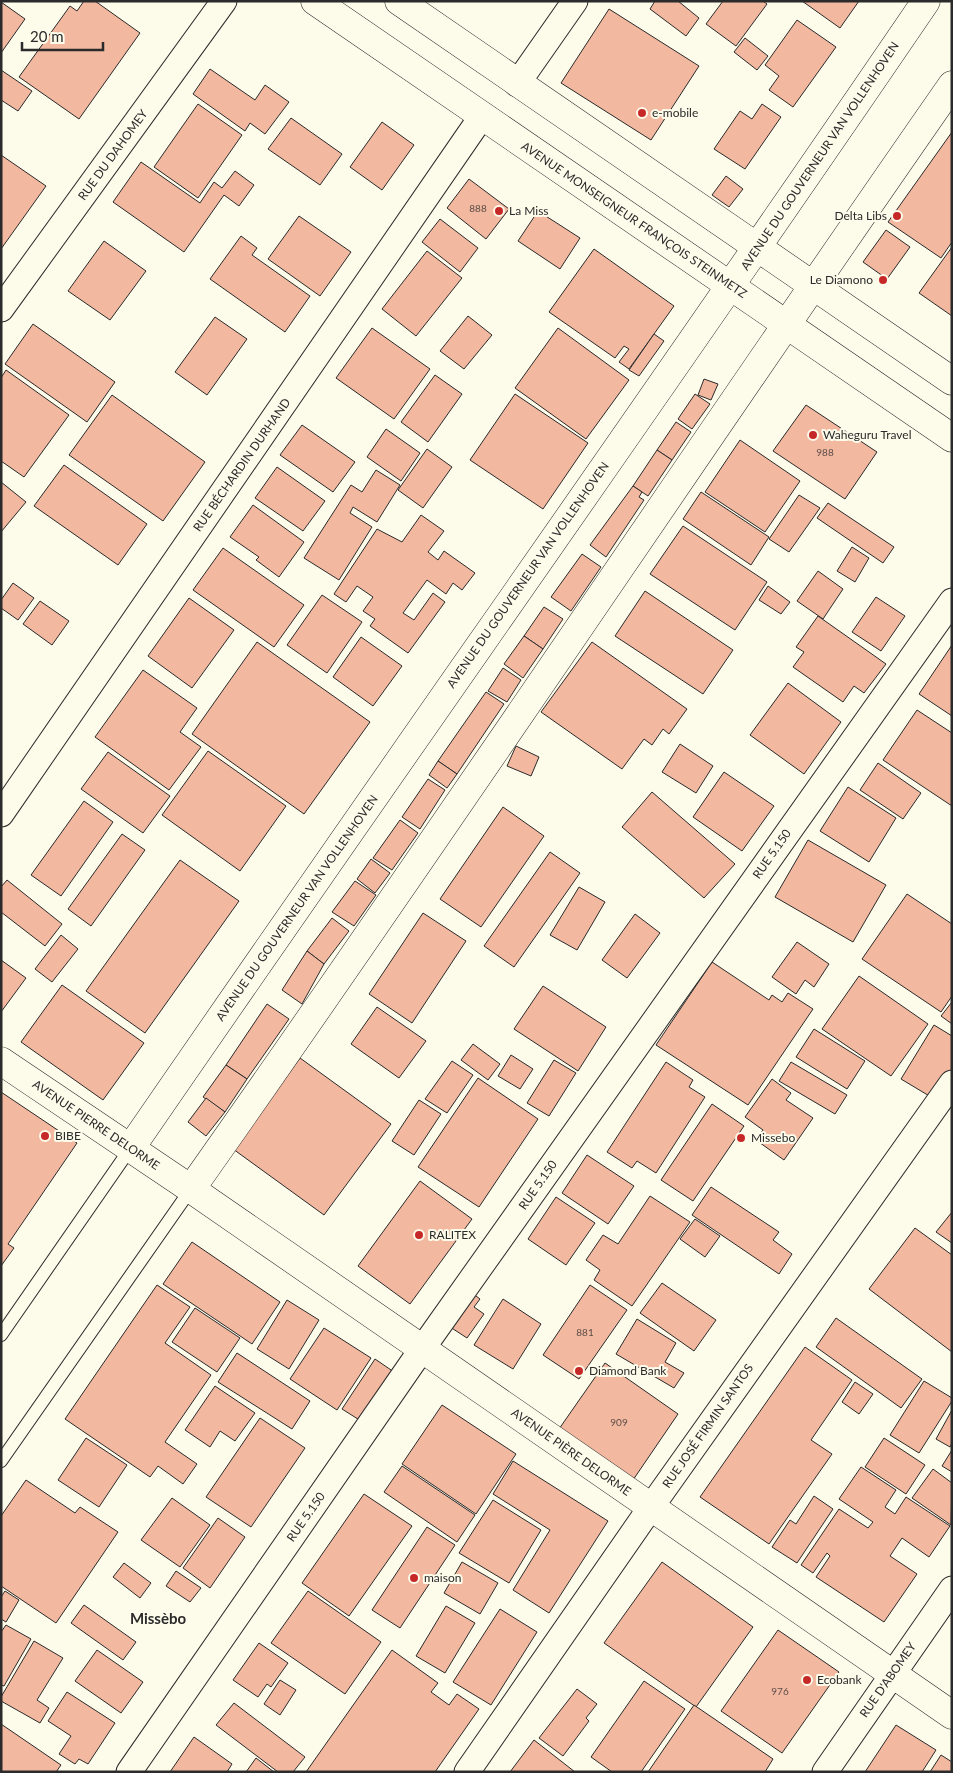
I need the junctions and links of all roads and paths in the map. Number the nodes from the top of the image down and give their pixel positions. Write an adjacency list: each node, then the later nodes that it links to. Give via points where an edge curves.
1 (224, 1): 12 (street, RUE DU DAHOMEY)
2 (315, 1): 8 (main road, AVENUE MONSEIGNEUR FRANÇOIS STEINMETZ)
3 (399, 1): 6 (main road)
4 (574, 1): 6 (street)
5 (926, 1): 9 (main road, AVENUE DU GOUVERNEUR VAN VOLLENHOVEN)
6 (517, 84): 9 (main road)
7 (952, 85): 10 (main road)
8 (482, 116): 11 (main road, AVENUE MONSEIGNEUR FRANÇOIS STEINMETZ); 17 (street, RUE BÉCHARDIN DURHAND)
9 (758, 247): 10 (main road); 11 (main road, AVENUE DU GOUVERNEUR VAN VOLLENHOVEN)
10 (812, 285): 13 (main road); 14 (main road)
11 (730, 286): 13 (main road, AVENUE MONSEIGNEUR FRANÇOIS STEINMETZ); 20 (main road, AVENUE DU GOUVERNEUR VAN VOLLENHOVEN)
12 (1, 309)
13 (787, 325): 15 (main road, AVENUE MONSEIGNEUR FRANÇOIS STEINMETZ); 21 (main road)
14 (952, 381)
15 (952, 438)
16 (952, 601): 23 (street, RUE 5.150)
17 (1, 814)
18 (1, 1061): 20 (main road, AVENUE PIERRE DELORME)
19 (952, 1083): 25 (street, RUE JOSÉ FIRMIN SANTOS)
20 (130, 1149): 21 (main road, AVENUE PIERRE DELORME); 22 (lane)
21 (191, 1189): 23 (main road, AVENUE PIÈRE DELORME); 24 (lane)
22 (1, 1335)
23 (422, 1349): 25 (main road, AVENUE PIÈRE DELORME); 29 (street, RUE 5.150)
24 (1, 1461)
25 (650, 1507): 27 (main road, AVENUE PIÈRE DELORME); 30 (street, RUE JOSÉ FIRMIN SANTOS)
26 (952, 1589): 27 (street, RUE D'ABOMEY)
27 (892, 1674): 28 (main road, AVENUE PIÈRE DELORME); 31 (street, RUE D'ABOMEY)
28 (952, 1715)
29 (130, 1772)
30 (467, 1772)
31 (825, 1772)

